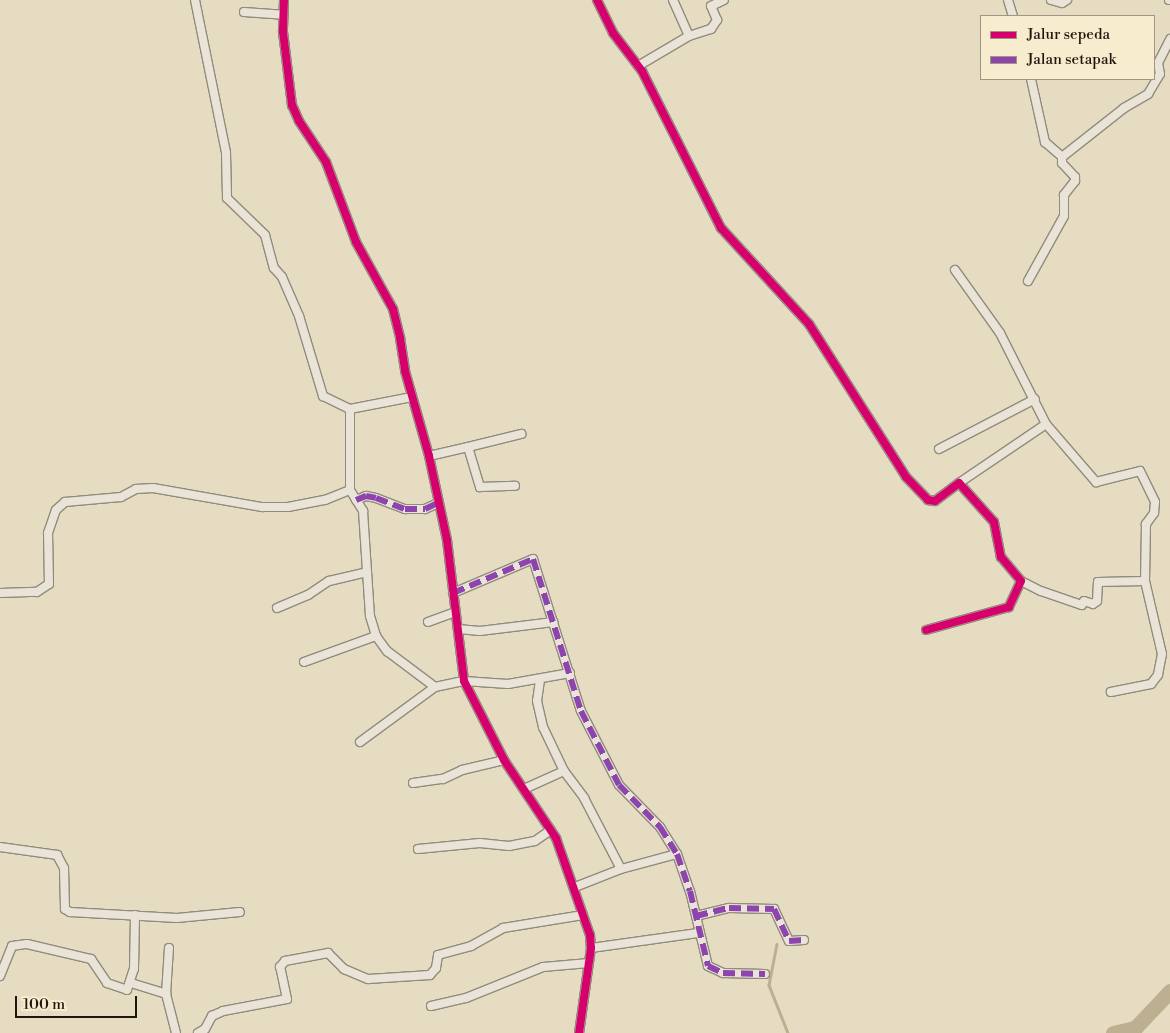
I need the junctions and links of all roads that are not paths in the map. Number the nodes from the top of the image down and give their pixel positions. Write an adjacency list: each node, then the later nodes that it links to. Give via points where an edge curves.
1 (195, 0): 21 (street, via 226,153 229,172 227,198 265,235 274,268 282,277 299,316 323,396)
2 (284, 0): 10 (street)
3 (597, 0): 14 (street, via 612,33)
4 (673, 0): 12 (street)
5 (724, 0): 12 (street, via 711,6 717,20 711,29)
6 (1008, 0): 11 (street)
7 (1051, 0): 8 (street, via 1062,3)
8 (1067, 0)
9 (244, 12): 10 (street)
10 (283, 15): 19 (street, via 292,105 326,162 356,242 393,309)
11 (1013, 15)
12 (689, 36): 14 (street)
13 (1170, 39): 16 (street, via 1158,63 1160,74 1148,94 1124,108)
14 (638, 66): 27 (street, via 721,228 809,324 906,477 928,500 935,501)
15 (1031, 80): 16 (street, via 1039,128 1045,142)
16 (1062, 157): 18 (street, via 1062,163 1075,181 1064,195 1064,216)
17 (955, 270): 20 (street, via 1000,333)
18 (1028, 281)
19 (412, 397): 21 (street); 26 (street)
20 (1035, 399): 22 (street); 25 (street)
21 (350, 409): 29 (street)
22 (1046, 424): 27 (street); 34 (street, via 1096,482 1140,471 1150,486 1155,502 1154,513 1146,524)
23 (521, 434): 24 (street)
24 (468, 447): 26 (street); 28 (street, via 480,486)
25 (939, 449)
26 (429, 456): 31 (street)
27 (959, 483): 33 (street, via 989,514 1001,557)
28 (515, 486)
29 (350, 490): 30 (street); 35 (street, via 325,500 288,506 262,507 153,488 136,489 120,497 65,502 56,510 48,533 49,584 37,592)
30 (356, 500): 31 (street, via 366,496 405,509 425,509); 32 (street, via 363,512)
31 (438, 503): 36 (street)
32 (367, 572): 37 (street, via 329,581 308,595); 43 (street, via 370,616)
33 (1021, 581): 34 (street, via 1082,605 1097,601 1098,582); 42 (street, via 1006,610 973,615)
34 (1145, 581): 49 (street, via 1162,654 1158,675 1151,684)
35 (0, 593)
36 (453, 593): 38 (street); 40 (street, via 532,558)
37 (277, 608)
38 (454, 612): 39 (street); 41 (street)
39 (428, 622)
40 (553, 622): 41 (street, via 480,631); 45 (street)
41 (458, 629): 47 (street)
42 (926, 630)
43 (376, 636): 44 (street); 48 (street, via 387,652)
44 (304, 662)
45 (570, 673): 46 (street); 58 (street, via 581,711 608,767 619,785 660,827)
46 (540, 680): 47 (street, via 508,684); 52 (street, via 537,701 543,727)
47 (464, 681): 48 (street); 51 (street)
48 (435, 687): 50 (street)
49 (1111, 692)
50 (360, 742)
51 (504, 760): 53 (street, via 462,770 443,779); 54 (street)
52 (564, 771): 54 (street); 59 (street, via 584,798)
53 (413, 783)
54 (524, 789): 55 (street)
55 (551, 830): 57 (street, via 535,841 509,846 480,843); 60 (street)
56 (0, 847): 62 (street, via 57,855 64,868 65,909 70,912)
57 (418, 849)
58 (677, 854): 59 (street); 64 (street)
59 (621, 869): 60 (street)
60 (575, 887): 63 (street)
61 (240, 912): 62 (street, via 197,918)
62 (135, 915): 72 (street)
63 (582, 916): 68 (street); 77 (street, via 498,930 471,946 438,955 436,968 430,975 368,979 344,969 328,953 285,961 280,967 287,999 223,1011 212,1016 205,1029)
64 (696, 916): 65 (street); 66 (street, via 729,908 774,909 788,941)
65 (698, 933): 68 (street); 70 (street, via 708,966 723,974)
66 (804, 940)
67 (168, 948): 73 (street)
68 (591, 948): 69 (street)
69 (589, 963): 74 (street, via 543,967 466,998); 75 (street)
70 (765, 974)
71 (0, 976): 72 (street, via 12,946 27,944 92,959 102,978 124,991)
72 (131, 983): 73 (street)
73 (166, 994): 76 (street)
74 (431, 1006)
75 (579, 1030)
76 (176, 1033)
77 (198, 1033)

